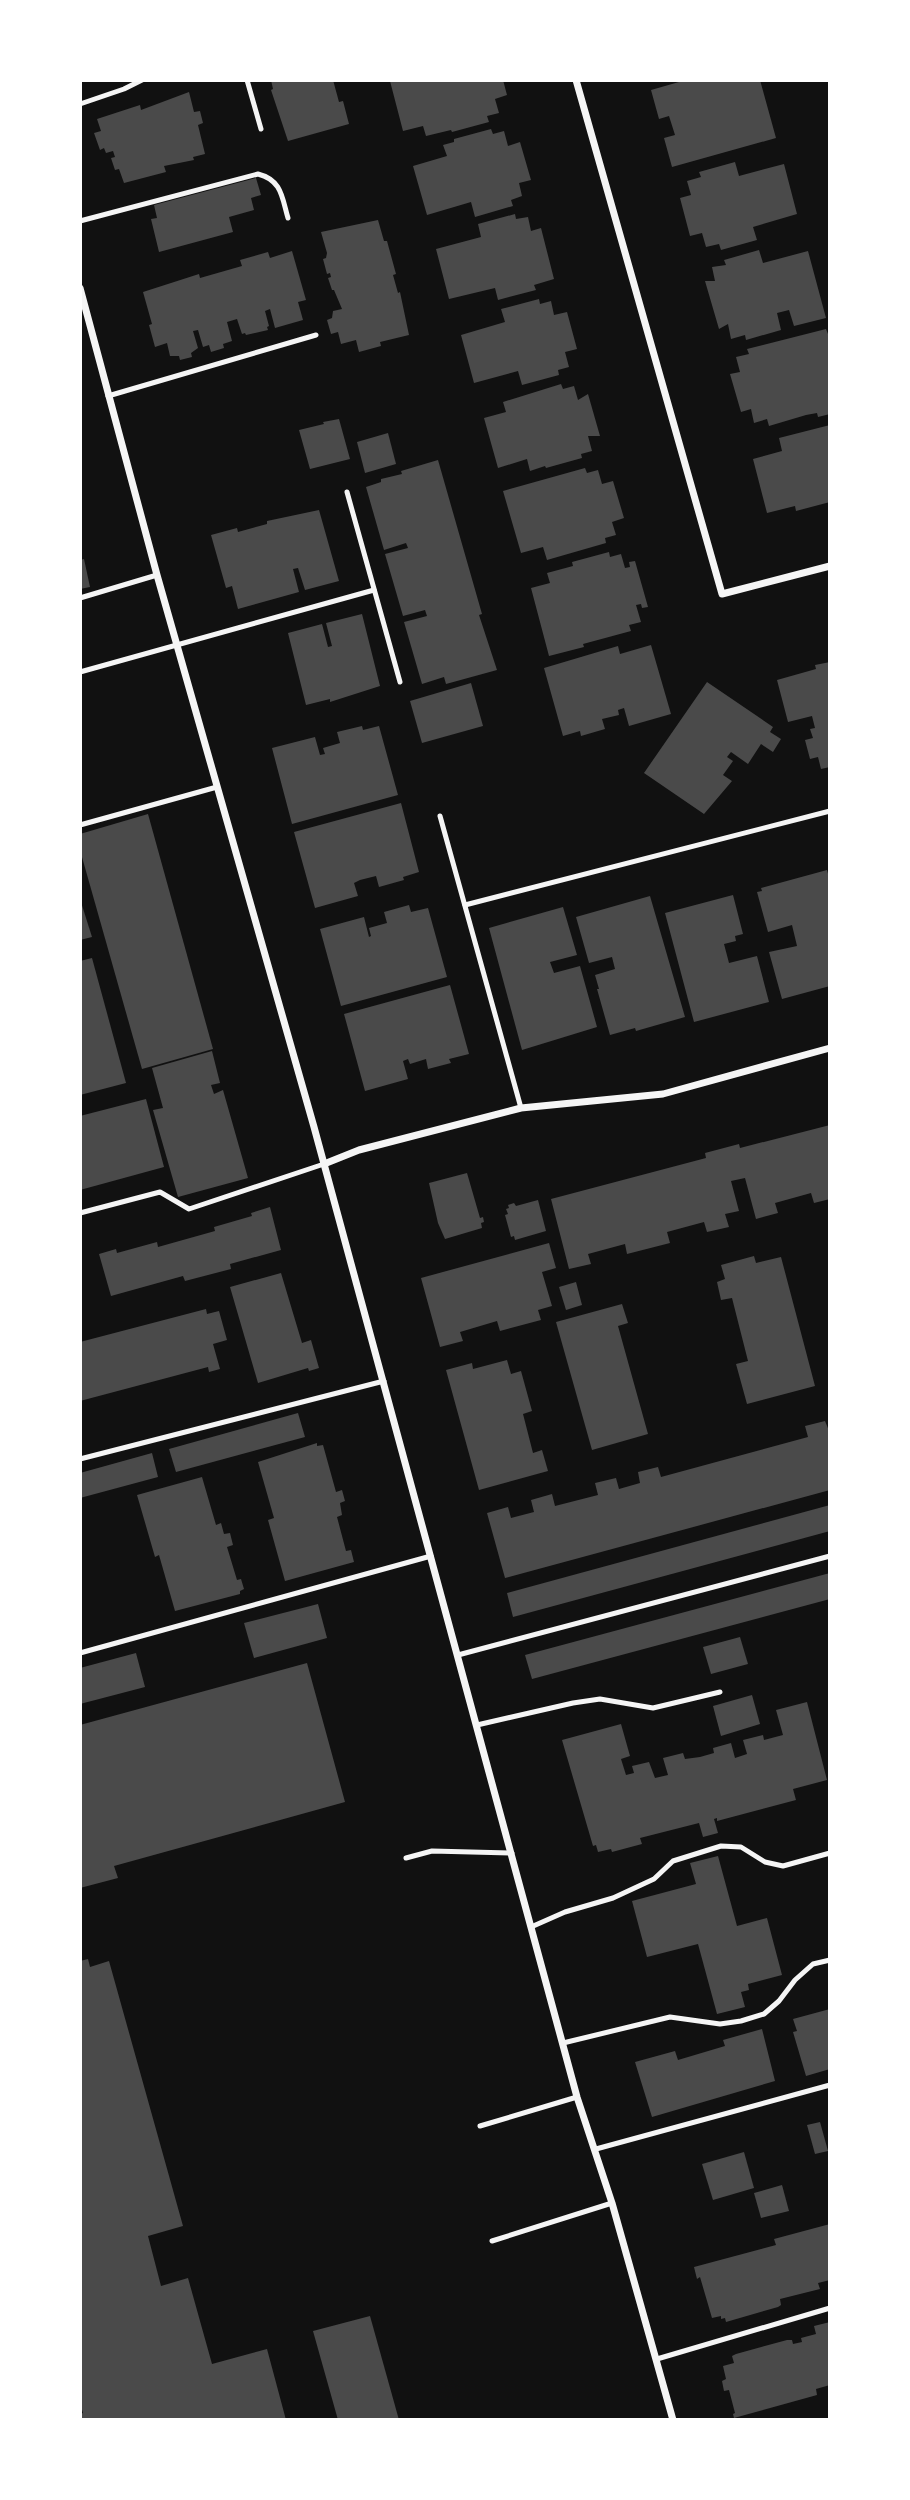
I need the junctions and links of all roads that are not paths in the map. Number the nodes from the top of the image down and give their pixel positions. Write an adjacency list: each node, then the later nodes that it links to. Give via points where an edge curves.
1 (142, 80): 4 (lane)
2 (247, 80): 5 (lane)
3 (576, 80): 12 (street, via 722,594)
4 (80, 104)
5 (261, 129)
6 (288, 218): 7 (lane, via 279,187 258,174)
7 (80, 221)
8 (80, 288): 10 (street)
9 (316, 335): 10 (lane)
10 (108, 396): 13 (street)
11 (347, 492): 14 (lane)
12 (830, 566)
13 (158, 575): 15 (lane); 16 (street)
14 (374, 590): 16 (lane); 18 (lane)
15 (80, 598)
16 (177, 644): 17 (lane); 19 (street)
17 (80, 672)
18 (400, 682)
19 (217, 787): 22 (lane); 26 (street)
20 (830, 811): 23 (lane)
21 (440, 816): 23 (lane)
22 (80, 825)
23 (465, 905): 25 (lane)
24 (830, 1048): 25 (street, via 663,1094)
25 (521, 1108): 26 (street, via 359,1150)
26 (324, 1164): 27 (lane, via 189,1209 160,1192); 28 (street)
27 (80, 1213)
28 (384, 1381): 29 (lane); 30 (street)
29 (80, 1459)
30 (431, 1556): 32 (lane); 33 (street)
31 (830, 1556): 33 (lane)
32 (80, 1653)
33 (458, 1655): 35 (street)
34 (720, 1692): 35 (lane, via 653,1708 600,1699)
35 (477, 1725): 36 (street)
36 (512, 1853): 38 (lane, via 432,1851); 39 (street)
37 (830, 1853): 39 (lane, via 783,1866 765,1862 741,1847 721,1846 674,1861 654,1879 613,1898)
38 (406, 1858)
39 (531, 1927): 41 (street)
40 (830, 1960): 41 (lane, via 813,1964 764,2014 720,2024 670,2017)
41 (563, 2043): 43 (street)
42 (830, 2085): 45 (lane)
43 (577, 2097): 44 (lane); 45 (street)
44 (480, 2126)
45 (596, 2149): 46 (street)
46 (612, 2203): 47 (lane); 49 (street)
47 (492, 2241)
48 (830, 2308): 49 (lane)
49 (657, 2359): 50 (street)
50 (673, 2420)

